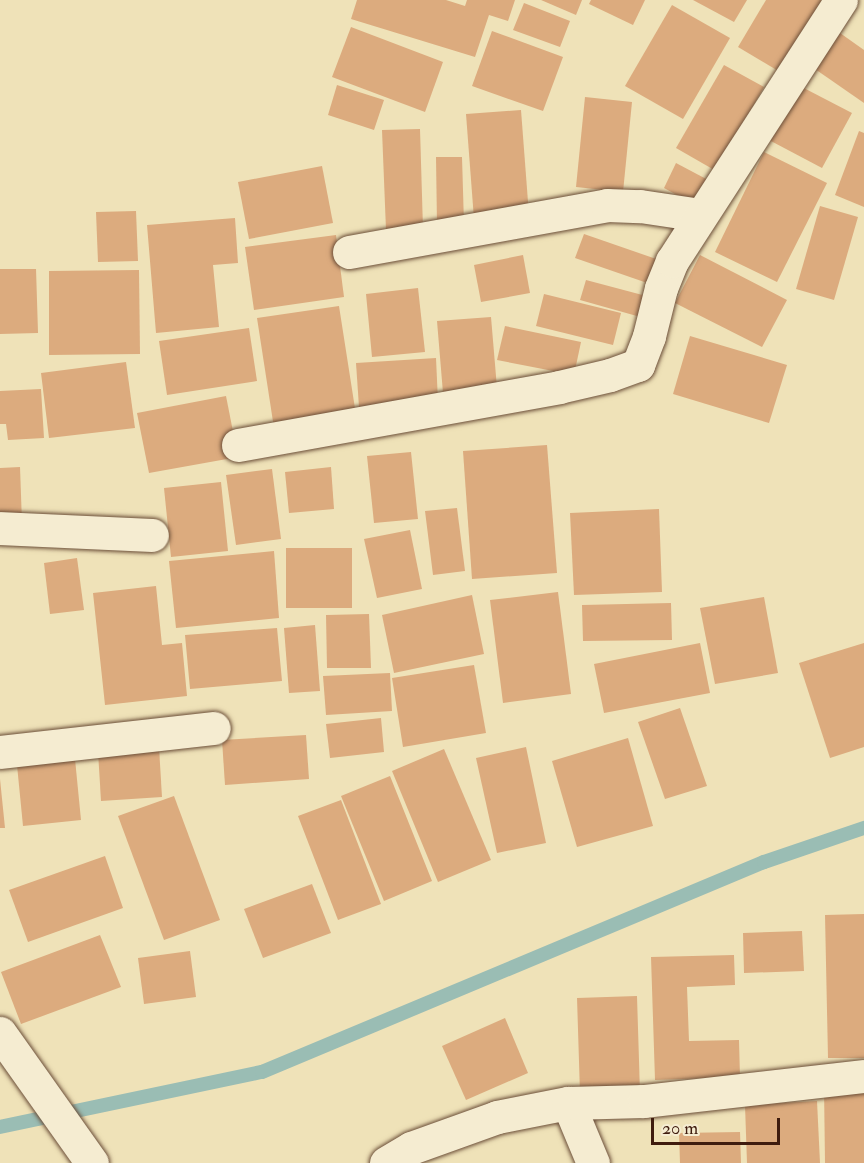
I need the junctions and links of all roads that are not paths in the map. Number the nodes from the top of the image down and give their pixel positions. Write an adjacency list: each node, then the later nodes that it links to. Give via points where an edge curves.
1 (841, 0): 2 (street)
2 (700, 215): 3 (street, via 607,205); 4 (street, via 672,261 638,365 559,387)
3 (349, 252)
4 (238, 445)
5 (0, 528): 6 (street)
6 (152, 536)
7 (214, 728): 8 (street)
8 (0, 752)
9 (0, 1033): 12 (street)
10 (864, 1076): 11 (street, via 644,1101)
11 (568, 1103): 13 (street, via 497,1117 411,1149); 14 (street)
12 (92, 1163)
13 (386, 1163)
14 (593, 1163)

